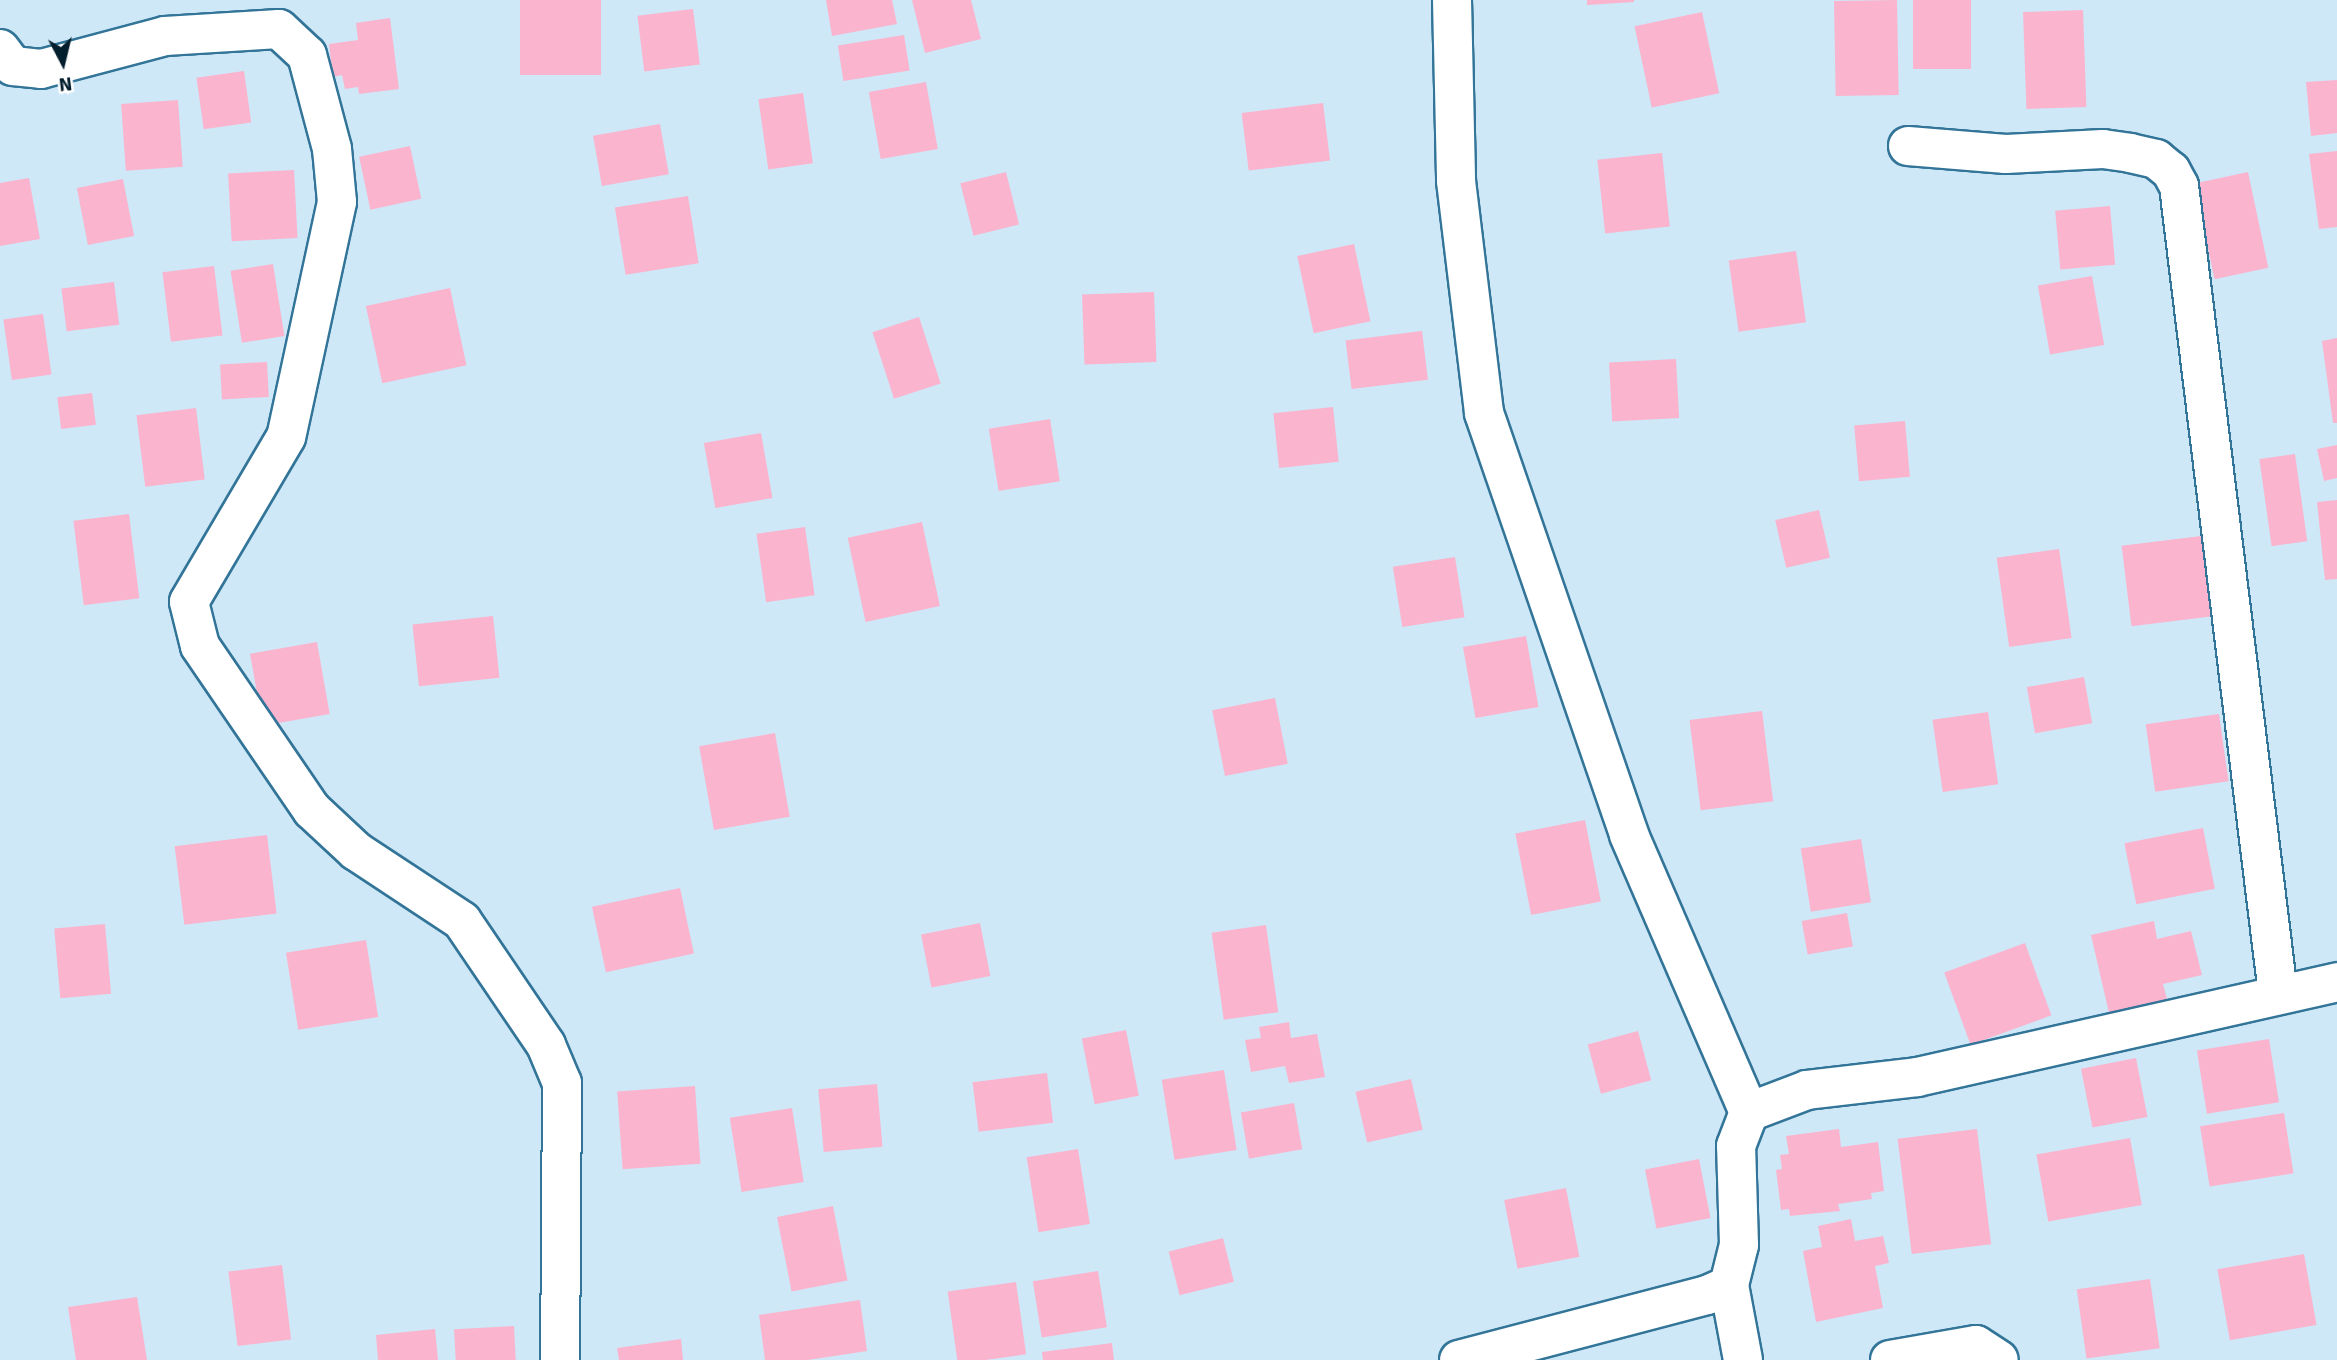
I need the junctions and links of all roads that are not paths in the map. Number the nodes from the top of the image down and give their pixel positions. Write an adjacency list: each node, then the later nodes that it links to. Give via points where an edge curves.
1 (1452, 0): 6 (street, via 1456,181 1484,414 1629,835)
2 (4, 69): 8 (street, via 41,69 165,36 279,29 307,55 332,149 337,202 286,437 189,603 200,646 312,810 356,851 461,921 546,1045 562,1083)
3 (1908, 146): 5 (street, via 2006,154 2130,152 2155,159 2171,171 2179,186)
4 (2337, 982): 5 (street)
5 (2278, 993): 6 (street, via 1917,1077 1807,1090)
6 (1749, 1112): 7 (street, via 1736,1146 1739,1245)
7 (1729, 1285): 9 (street, via 1707,1295); 10 (street)
8 (560, 1360)
9 (1459, 1360)
10 (1743, 1360)
11 (1890, 1360): 12 (street, via 1976,1345)
12 (1999, 1360)

